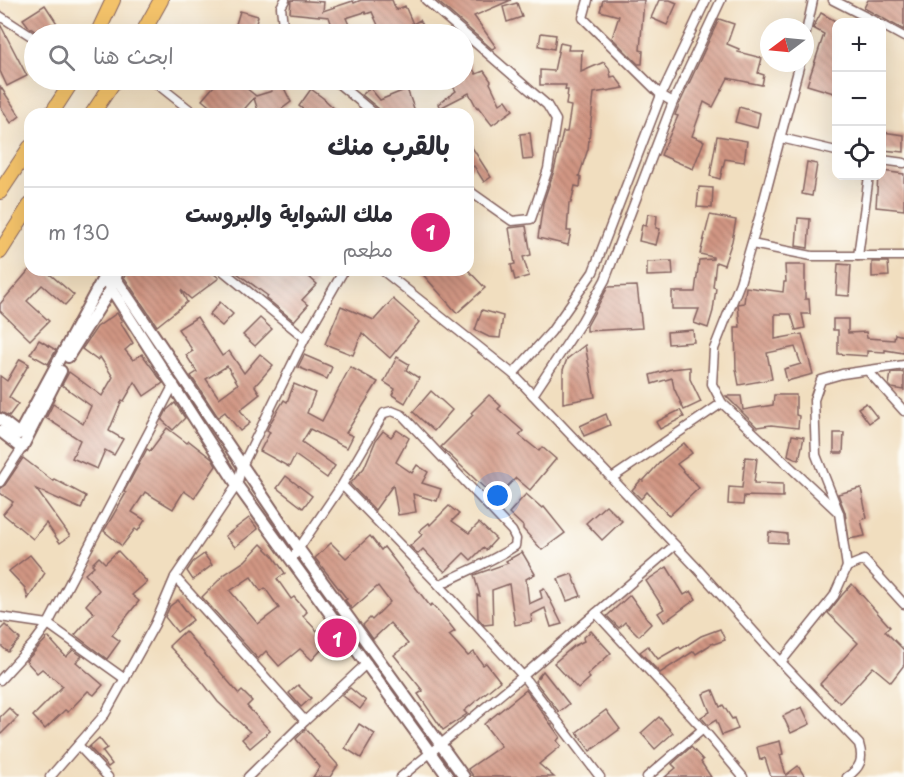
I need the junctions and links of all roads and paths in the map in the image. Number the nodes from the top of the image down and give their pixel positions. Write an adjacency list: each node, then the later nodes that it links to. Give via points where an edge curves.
1 (113, 0): 13 (main road)
2 (162, 0): 14 (main road)
3 (285, 0): 15 (street, via 281,7)
4 (426, 0): 16 (street)
5 (588, 0): 26 (street, via 583,18)
6 (706, 0): 26 (street)
7 (721, 0): 27 (street)
8 (813, 0): 11 (street)
9 (833, 0): 12 (street)
10 (0, 16): 18 (street)
11 (809, 18)
12 (868, 18)
13 (102, 24)
14 (148, 24)
15 (283, 24)
16 (454, 24)
17 (886, 27): 19 (street)
18 (24, 32)
19 (904, 37)
20 (474, 42): 39 (street, via 547,105 556,120 548,170 531,219 512,221)
21 (798, 72): 32 (street)
22 (67, 90): 28 (main road)
23 (108, 90): 29 (main road)
24 (165, 90): 30 (street)
25 (346, 90): 31 (street)
26 (661, 96): 27 (street); 53 (street, via 593,272 551,332)
27 (673, 102): 55 (street, via 605,280)
28 (55, 108)
29 (96, 108)
30 (187, 108)
31 (368, 108)
32 (781, 138): 33 (street); 41 (street)
33 (832, 150)
34 (24, 156): 38 (main road)
35 (886, 161): 36 (street)
36 (904, 163)
37 (868, 180): 43 (street)
38 (0, 192)
39 (474, 194)
40 (24, 214): 42 (main road)
41 (752, 244): 43 (street, via 812,256); 56 (street, via 714,349 712,384)
42 (0, 252)
43 (858, 256): 44 (street)
44 (904, 256)
45 (100, 276): 58 (street, via 19,434)
46 (229, 276): 50 (street)
47 (341, 276): 50 (street)
48 (390, 276): 53 (street)
49 (116, 279): 54 (street); 60 (street, via 69,355); 61 (street)
50 (305, 338): 61 (street)
51 (904, 365): 52 (street)
52 (869, 372): 57 (street); 66 (street, via 821,380 814,400 816,454)
53 (513, 374): 55 (street)
54 (174, 384): 64 (street); 76 (street)
55 (533, 395): 62 (street)
56 (722, 403): 62 (street); 66 (street)
57 (904, 411)
58 (0, 419)
59 (0, 431): 60 (street)
60 (22, 448): 63 (street)
61 (242, 466): 64 (street); 68 (street)
62 (612, 478): 67 (street)
63 (0, 482)
64 (237, 485): 69 (street); 71 (street)
65 (342, 485): 68 (street); 72 (street); 72 (street, via 384,413 402,415 516,539 515,546 495,560)
66 (839, 513): 70 (street)
67 (675, 544): 74 (street); 77 (street)
68 (299, 549): 69 (street); 84 (street)
69 (291, 560): 78 (street)
70 (847, 567): 73 (street, via 864,560); 77 (street, via 834,596)
71 (175, 577): 80 (street); 82 (street)
72 (439, 585): 79 (street)
73 (904, 604)
74 (596, 614): 79 (street); 83 (street)
75 (0, 617): 76 (street)
76 (48, 624): 80 (street); 81 (street)
77 (781, 662): 96 (street, via 859,744 861,764)
78 (367, 663): 82 (street); 86 (street)
79 (523, 676): 84 (street); 93 (street)
80 (125, 679): 85 (street, via 105,714)
81 (0, 680)
82 (305, 721): 89 (street)
83 (704, 729): 94 (street); 95 (street)
84 (441, 743): 86 (street); 92 (street)
85 (78, 745): 87 (street); 88 (street)
86 (430, 752): 90 (street); 91 (street)
87 (50, 777)
88 (108, 777)
89 (248, 777)
90 (401, 777)
91 (448, 777)
92 (464, 777)
93 (600, 777)
94 (647, 777)
95 (743, 777)
96 (847, 777)

